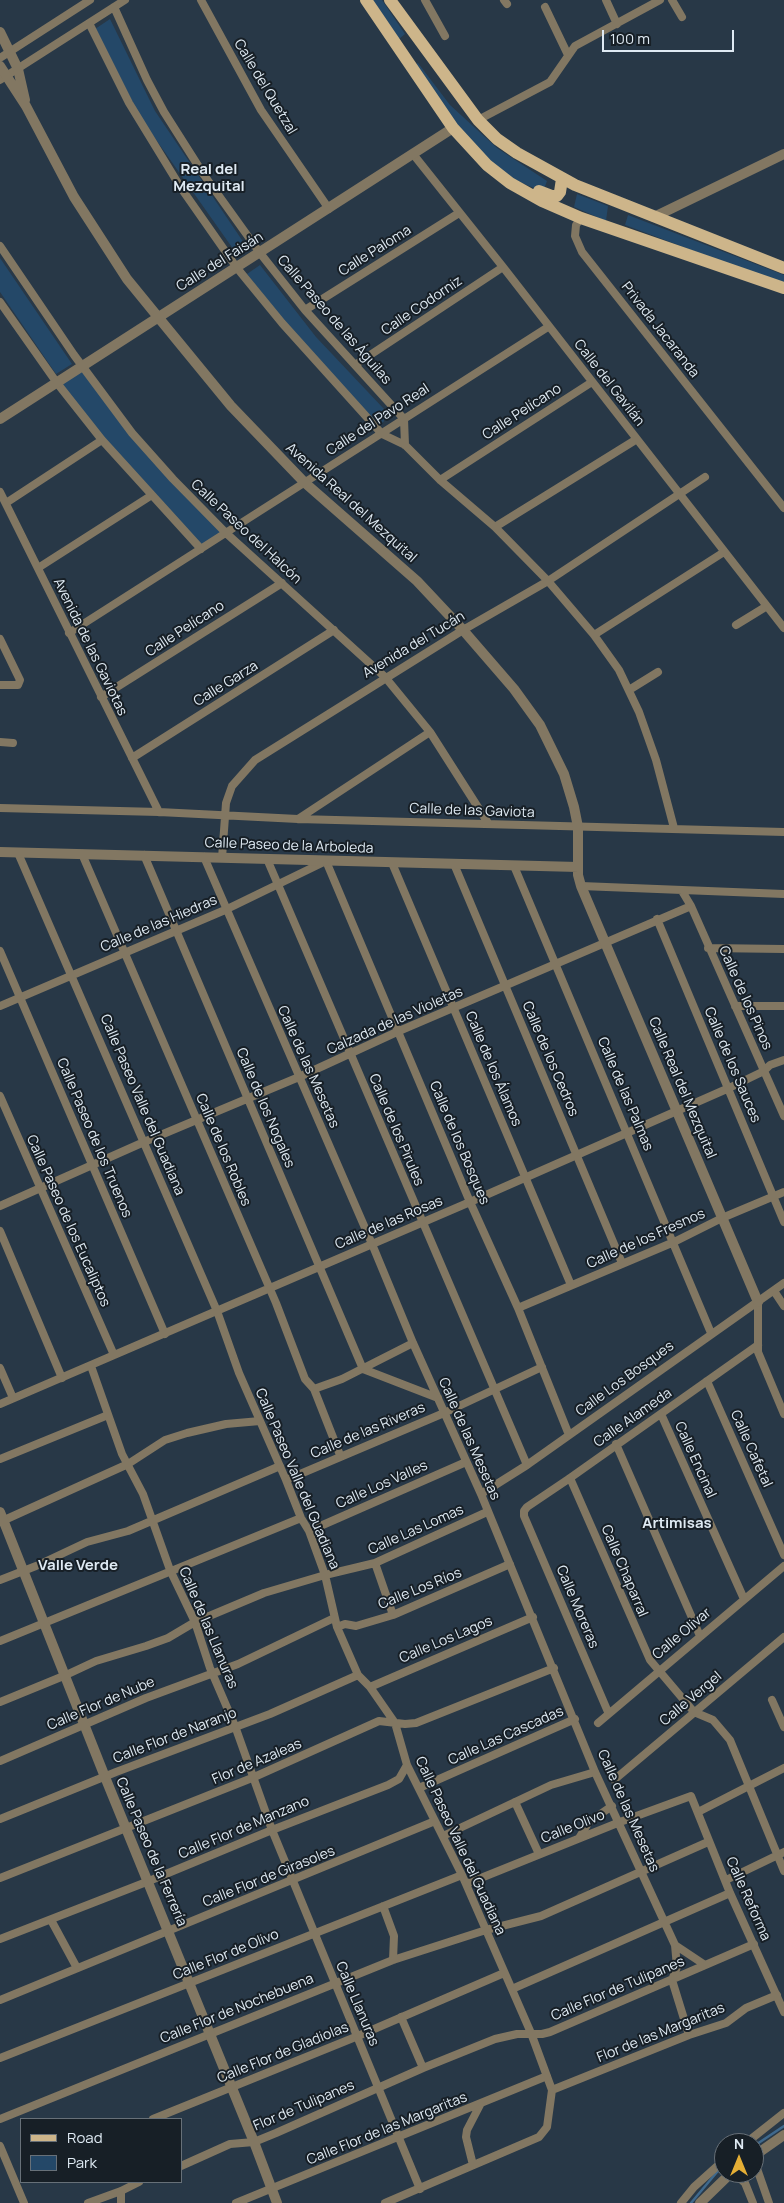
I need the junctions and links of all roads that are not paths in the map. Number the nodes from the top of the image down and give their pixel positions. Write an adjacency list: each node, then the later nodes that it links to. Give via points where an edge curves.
1 (90, 0): 17 (street)
2 (125, 0): 10 (street)
3 (200, 0): 30 (street, Calle del Quetzal, via 261,110)
4 (366, 0): 25 (main road)
5 (390, 0): 24 (main road)
6 (425, 0): 16 (street)
7 (606, 0): 14 (street)
8 (660, 0): 14 (street)
9 (672, 0): 12 (street)
10 (114, 7): 13 (street); 35 (street, Calle Paseo de las Águilas, via 164,112)
11 (545, 8): 18 (street)
12 (682, 17)
13 (89, 23): 21 (street); 37 (street, via 140,120 181,188)
14 (617, 24): 18 (street, via 575,46)
15 (0, 32): 17 (street, Avenida Real del Mezquital)
16 (445, 36)
17 (10, 51): 19 (street); 21 (street, Avenida Real del Mezquital)
18 (568, 54): 24 (street, via 550,82)
19 (0, 58)
20 (0, 66): 22 (street, Avenida Real del Mezquital)
21 (18, 69): 22 (street); 23 (street, Avenida Real del Mezquital)
22 (3, 78): 23 (street, Avenida Real del Mezquital)
23 (26, 106): 42 (street, Avenida Real del Mezquital, via 74,198 127,279)
24 (478, 120): 28 (main road, via 497,139)
25 (454, 128): 26 (street, Calle del Faisán); 29 (main road, via 487,166)
26 (413, 154): 30 (street, Calle del Faisán); 31 (street, Calle del Gavilán)
27 (784, 154): 32 (street)
28 (562, 179): 29 (main road, via 557,196); 32 (main road)
29 (510, 183): 33 (main road)
30 (329, 209): 35 (street, Calle del Faisán)
31 (459, 213): 36 (street, Calle del Gavilán); 41 (street, Calle Paloma)
32 (654, 217): 38 (main road)
33 (581, 218): 39 (main road); 61 (street, Privada Jacaranda, via 576,225 575,236 582,252)
34 (0, 246): 44 (street, Calle Paseo del Halcón)
35 (260, 253): 37 (street, Calle del Faisán); 41 (street, Calle Paseo de las Águilas)
36 (503, 267): 43 (street, Calle del Gavilán); 45 (street, Calle Codorniz)
37 (237, 268): 42 (street, Calle del Faisán); 50 (street)
38 (784, 268)
39 (784, 288)
40 (0, 302): 47 (street)
41 (305, 310): 45 (street, Calle Paseo de las Águilas)
42 (158, 317): 44 (street, Calle del Faisán); 56 (street, Avenida Real del Mezquital, via 231,406)
43 (548, 327): 46 (street, Calle del Gavilán); 48 (street, Calle del Pavo Real)
44 (82, 366): 47 (street, Calle del Faisán); 63 (street, Calle Paseo del Halcón, via 132,434)
45 (355, 366): 48 (street, Calle Paseo de las Águilas)
46 (592, 382): 51 (street, Calle del Gavilán); 55 (street, Calle Pelícano)
47 (57, 383): 49 (street, Calle del Faisán); 52 (street)
48 (404, 419): 50 (street, Calle del Pavo Real); 53 (street)
49 (0, 420)
50 (382, 434): 53 (street); 56 (street, Calle del Pavo Real)
51 (637, 439): 59 (street, Calle del Gavilán); 62 (street)
52 (102, 440): 58 (street); 60 (street)
53 (405, 445): 55 (street)
54 (705, 477): 59 (street, Avenida del Tucán)
55 (440, 480): 62 (street)
56 (304, 482): 63 (street, Calle del Pavo Real); 73 (street, Avenida Real del Mezquital, via 417,581)
57 (0, 492): 60 (street, Avenida de las Gaviotas)
58 (152, 495): 64 (street); 66 (street)
59 (680, 496): 65 (street, Calle del Gavilán); 67 (street, Avenida del Tucán)
60 (6, 503): 66 (street, Avenida de las Gaviotas)
61 (784, 508)
62 (495, 527): 67 (street)
63 (226, 533): 64 (street, Calle del Pavo Real); 68 (street, Calle Paseo del Halcón)
64 (201, 548): 74 (street, Calle del Pavo Real)
65 (724, 552): 69 (street, Calle del Gavilán); 75 (street)
66 (38, 568): 74 (street, Avenida de las Gaviotas)
67 (548, 581): 73 (street, Avenida del Tucán); 75 (street)
68 (282, 582): 72 (street, Calle Paseo del Halcón); 81 (street, Calle Pelícano)
69 (767, 606): 70 (street); 71 (street, Calle del Gavilán)
70 (736, 625)
71 (784, 628)
72 (334, 630): 78 (street, Calle Paseo del Halcón); 85 (street, Calle Garza)
73 (463, 630): 78 (street, Avenida del Tucán); 91 (street, Avenida Real del Mezquital, via 540,725 564,774)
74 (70, 632): 81 (street, Avenida de las Gaviotas)
75 (594, 635): 80 (street)
76 (0, 639): 79 (street, via 20,680 18,685)
77 (658, 672): 80 (street)
78 (386, 677): 82 (street, Calle Paseo del Halcón); 88 (street, Avenida del Tucán, via 255,760 232,786)
79 (0, 685)
80 (629, 690): 92 (street, via 656,760)
81 (101, 698): 85 (street, Avenida de las Gaviotas)
82 (430, 732): 89 (street); 90 (street, Calle Paseo del Halcón)
83 (0, 742): 84 (street)
84 (13, 743)
85 (132, 758): 87 (street, Avenida de las Gaviotas)
86 (0, 808): 87 (street, Calle de las Gaviota)
87 (159, 812): 88 (street, Calle de las Gaviota)
88 (224, 816): 89 (street, Calle de las Gaviota); 99 (street, Avenida del Tucán)
89 (298, 819): 90 (street, Calle de las Gaviota)
90 (488, 823): 91 (street, Calle de las Gaviota)
91 (578, 827): 92 (street, Calle de las Gaviota); 105 (street, Avenida Real del Mezquital)
92 (674, 828): 93 (street, Calle de las Gaviota)
93 (784, 832)
94 (0, 852): 95 (street, Calle Paseo de la Arboleda)
95 (18, 853): 96 (street, Calle Paseo de la Arboleda); 120 (street, Calle Paseo Valle del Guadiana)
96 (82, 854): 97 (street, Calle Paseo de la Arboleda); 118 (street, Calle de los Robles)
97 (144, 856): 98 (street, Calle Paseo de la Arboleda); 113 (street, Calle de los Nogales)
98 (204, 857): 99 (street, Calle Paseo de la Arboleda); 111 (street, Calle de las Mesetas)
99 (222, 858): 100 (street, Calle Paseo de la Arboleda)
100 (267, 859): 101 (street, Calle Paseo de la Arboleda); 106 (street, Calle de los Pirules)
101 (326, 861): 102 (street, Calle Paseo de la Arboleda); 106 (street, Calle de las Hiedras); 127 (street, Calle de los Bosques)
102 (392, 863): 103 (street, Calle Paseo de la Arboleda); 126 (street, Calle de los Álamos)
103 (454, 864): 104 (street, Calle Paseo de la Arboleda); 121 (street, Calle de los Cedros)
104 (514, 866): 105 (street, Calle Paseo de la Arboleda); 119 (street, Calle de las Palmas)
105 (578, 867): 107 (street, Avenida Real del Mezquital)
106 (277, 886): 111 (street, Calle de las Hiedras); 128 (street, Calle de los Pirules)
107 (581, 886): 108 (street); 114 (street, Calle Real del Mezquital)
108 (682, 891): 109 (street); 110 (street, Calle de los Pinos)
109 (784, 894)
110 (691, 906): 112 (street, Calzada de las Violetas); 115 (street, Calle de los Pinos)
111 (225, 910): 113 (street, Calle de las Hiedras); 131 (street, Calle de las Mesetas)
112 (657, 919): 114 (street, Calzada de las Violetas); 132 (street, Calle de los Sauces)
113 (176, 930): 118 (street, Calle de las Hiedras); 134 (street, Calle de los Nogales)
114 (606, 942): 119 (street, Calzada de las Violetas); 135 (street, Calle Real del Mezquital)
115 (708, 948): 116 (street); 124 (street, Calle de los Pinos)
116 (784, 949)
117 (0, 952): 122 (street, Calle Paseo de los Truenos)
118 (125, 953): 120 (street, Calle de las Hiedras); 137 (street, Calle de los Robles)
119 (555, 964): 121 (street, Calzada de las Violetas); 138 (street, Calle de las Palmas)
120 (72, 974): 122 (street, Calle de las Hiedras); 139 (street, Calle Paseo Valle del Guadiana)
121 (505, 986): 126 (street, Calzada de las Violetas); 140 (street, Calle de los Cedros)
122 (20, 997): 123 (street, Calle de las Hiedras); 141 (street, Calle Paseo de los Truenos)
123 (0, 1006)
124 (735, 1006): 125 (street); 130 (street, Calle de los Pinos)
125 (784, 1006)
126 (453, 1008): 127 (street, Calzada de las Violetas); 142 (street, Calle de los Álamos)
127 (399, 1031): 128 (street, Calzada de las Violetas); 146 (street, Calle de los Bosques)
128 (350, 1054): 131 (street, Calzada de las Violetas); 149 (street, Calle de los Pirules)
129 (784, 1060): 130 (street, Calle de las Rosas, via 770,1064)
130 (764, 1071): 132 (street, Calle de las Rosas); 136 (street, Calle de los Pinos)
131 (299, 1077): 134 (street, Calzada de las Violetas); 153 (street, Calle de las Mesetas)
132 (729, 1088): 135 (street, Calle de las Rosas); 145 (street, Calle de los Sauces)
133 (0, 1096): 143 (street, Calle Paseo de los Eucaliptos)
134 (248, 1099): 137 (street, Calzada de las Violetas); 155 (street, Calle de los Nogales)
135 (677, 1111): 138 (street, Calle de las Rosas); 148 (street, Calle Real del Mezquital)
136 (784, 1116)
137 (196, 1120): 139 (street, Calzada de las Violetas); 158 (street, Calle de los Robles)
138 (628, 1132): 140 (street, Calle de las Rosas); 152 (street, Calle de las Palmas)
139 (144, 1142): 141 (street, Calzada de las Violetas); 163 (street, Calle Paseo Valle del Guadiana)
140 (577, 1154): 142 (street, Calle de las Rosas); 154 (street, Calle de los Cedros)
141 (92, 1166): 143 (street, Calzada de las Violetas); 165 (street, Calle Paseo de los Truenos)
142 (525, 1177): 146 (street, Calle de las Rosas); 157 (street, Calle de los Álamos)
143 (41, 1189): 147 (street, Calzada de las Violetas); 168 (street, Calle Paseo de los Eucaliptos)
144 (784, 1192): 145 (street, Calle de los Fresnos)
145 (773, 1197): 148 (street, Calle de los Fresnos); 150 (street, Calle de los Sauces)
146 (470, 1202): 149 (street, Calle de las Rosas); 162 (street, Calle de los Bosques)
147 (0, 1206)
148 (722, 1218): 152 (street, Calle de los Fresnos); 160 (street, Calle Real del Mezquital)
149 (422, 1222): 153 (street, Calle de las Rosas); 176 (street, Calle de los Pirules)
150 (784, 1222)
151 (0, 1231): 173 (street)
152 (674, 1242): 154 (street, Calle de los Fresnos); 164 (street, Calle de las Palmas)
153 (372, 1244): 155 (street, Calle de las Rosas); 166 (street, Calle de las Mesetas)
154 (622, 1263): 157 (street, Calle de los Fresnos)
155 (319, 1267): 158 (street, Calle de las Rosas); 172 (street, Calle de los Nogales)
156 (784, 1283): 159 (street, Calle Los Bosques)
157 (571, 1285): 162 (street, Calle de los Fresnos)
158 (268, 1288): 163 (street, Calle de las Rosas); 175 (street, Calle de los Robles, via 305,1379)
159 (774, 1292): 160 (street, Calle Los Bosques); 161 (street)
160 (758, 1302): 164 (street, Calle Los Bosques); 167 (street)
161 (784, 1306)
162 (518, 1308): 170 (street, Calle de los Bosques)
163 (217, 1311): 165 (street, Calle de las Rosas); 184 (street, Calle Paseo Valle del Guadiana, via 238,1373)
164 (711, 1333): 185 (street, Calle Los Bosques)
165 (165, 1334): 168 (street, Calle de las Rosas)
166 (413, 1344): 172 (street); 178 (street, Calle de las Mesetas)
167 (758, 1345): 174 (street, Calle Alameda); 182 (street)
168 (114, 1355): 169 (street, Calle de las Rosas)
169 (91, 1366): 173 (street, Calle de las Rosas); 183 (street, Calle de las Llanuras)
170 (542, 1367): 176 (street, Calle de las Riveras); 185 (street, Calle de los Bosques)
171 (0, 1368): 177 (street)
172 (363, 1369): 175 (street); 178 (street)
173 (62, 1378): 177 (street, Calle de las Rosas)
174 (706, 1381): 181 (street, Calle Alameda); 202 (street, Calle Cafetal)
175 (314, 1389): 187 (street, Calle de los Robles)
176 (494, 1389): 180 (street, Calle de las Riveras); 191 (street, Calle de los Pirules)
177 (13, 1398): 179 (street, Calle de las Rosas)
178 (438, 1398): 180 (street, Calle de las Mesetas)
179 (0, 1404)
180 (444, 1413): 187 (street, Calle de las Riveras); 189 (street, Calle de las Mesetas)
181 (661, 1414): 186 (street, Calle Alameda); 210 (street, Calle Encinal)
182 (784, 1414)
183 (108, 1416): 188 (street); 190 (street, Calle de las Llanuras)
184 (260, 1421): 190 (street, via 226,1424 165,1440); 192 (street, Calle Paseo Valle del Guadiana)
185 (569, 1435): 191 (street, Calle Los Bosques)
186 (616, 1444): 193 (street, Calle Alameda); 217 (street)
187 (340, 1455): 194 (street, Calle de las Riveras)
188 (0, 1458)
189 (466, 1462): 195 (street, Calle de las Mesetas); 201 (street, Calle Los Valles)
190 (128, 1464): 198 (street); 200 (street, Calle de las Llanuras)
191 (527, 1465): 195 (street, Calle Los Bosques)
192 (280, 1466): 194 (street, Calle Paseo Valle del Guadiana); 200 (street)
193 (570, 1478): 196 (street, Calle Alameda); 221 (street, Calle Chaparral, via 645,1652)
194 (286, 1480): 199 (street, Calle Paseo Valle del Guadiana)
195 (480, 1494): 197 (street, Calle de las Mesetas)
196 (524, 1511): 228 (street, Calle Moreras)
197 (487, 1512): 203 (street, Calle Las Lomas); 204 (street, Calle de las Mesetas)
198 (1, 1518): 207 (street, Calle Paseo de la Ferrería)
199 (301, 1518): 201 (street, Calle Paseo Valle del Guadiana); 206 (street)
200 (151, 1520): 206 (street, Calle de las Llanuras); 207 (street, via 118,1534 87,1542)
201 (308, 1531): 208 (street, Calle Paseo Valle del Guadiana)
202 (784, 1555)
203 (375, 1563): 208 (street, Calle Las Lomas); 211 (street)
204 (510, 1564): 211 (street, Calle Los Ríos); 212 (street, Calle de las Mesetas)
205 (784, 1566): 210 (street, Calle Olivar)
206 (170, 1570): 214 (street, Calle de las Llanuras); 215 (street)
207 (24, 1571): 209 (street); 215 (street, Calle Paseo de la Ferrería)
208 (325, 1575): 213 (street, Calle Paseo Valle del Guadiana); 214 (street, Calle Las Lomas, via 264,1593)
209 (0, 1580)
210 (744, 1599): 217 (street, Calle Olivar)
211 (393, 1615): 216 (street, Calle Los Ríos)
212 (533, 1617): 220 (street, Calle de las Mesetas); 225 (street, Calle Los Lagos)
213 (334, 1618): 216 (street, Calle Paseo Valle del Guadiana); 222 (street, Calle Flor de Nube)
214 (195, 1622): 222 (street, Calle de las Llanuras); 224 (street, Calle Las Lomas, via 168,1638 96,1661)
215 (45, 1623): 219 (street); 224 (street, Calle Paseo de la Ferrería)
216 (337, 1628): 223 (street, Calle Paseo Valle del Guadiana)
217 (700, 1636): 221 (street, Calle Olivar)
218 (784, 1637): 229 (street, Calle Vergel)
219 (0, 1641)
220 (554, 1668): 230 (street, Calle de las Mesetas); 231 (street, Flor de Azaleas, via 416,1724)
221 (658, 1670): 228 (street, Calle Olivar); 229 (street, Calle Chaparral)
222 (213, 1673): 233 (street, Calle Flor de Nube); 234 (street, Calle de las Llanuras)
223 (358, 1674): 225 (street, Calle Paseo Valle del Guadiana); 234 (street, Calle Flor de Naranjo, via 270,1714)
224 (66, 1675): 227 (street, Calle Las Lomas); 233 (street, Calle Paseo de la Ferrería)
225 (370, 1687): 231 (street, Calle Paseo Valle del Guadiana)
226 (772, 1700): 235 (street)
227 (0, 1702)
228 (608, 1712): 232 (street, Calle Olivar)
229 (694, 1712): 242 (street, Calle Vergel); 243 (street, via 713,1720 728,1736)
230 (575, 1719): 239 (street, Calle de las Mesetas); 244 (street, Calle Las Cascadas)
231 (395, 1723): 237 (street, Calle Paseo Valle del Guadiana); 241 (street, Flor de Azaleas, via 379,1720)
232 (598, 1723)
233 (84, 1724): 236 (street, Calle Flor de Nube); 240 (street, Calle Paseo de la Ferrería)
234 (235, 1726): 240 (street, Calle Flor de Naranjo); 241 (street, Calle de las Llanuras)
235 (784, 1726)
236 (0, 1761)
237 (407, 1765): 244 (street, Calle Paseo Valle del Guadiana); 253 (street, Calle Flor de Manzano, via 399,1780)
238 (784, 1768): 243 (street)
239 (595, 1772): 246 (street); 247 (street, Calle de las Mesetas)
240 (105, 1777): 249 (street, Calle Flor de Naranjo); 252 (street, Calle Paseo de la Ferrería)
241 (252, 1778): 252 (street, Flor de Azaleas); 253 (street, Calle de las Llanuras)
242 (614, 1780)
243 (748, 1787): 248 (street); 258 (street)
244 (419, 1788): 250 (street, Calle Paseo Valle del Guadiana)
245 (691, 1796): 248 (street, Calle Reforma); 251 (street, Calle Olivo)
246 (515, 1802): 254 (street); 257 (street)
247 (612, 1806): 251 (street, Calle de las Mesetas); 255 (street, via 588,1822)
248 (698, 1812): 256 (street, Calle Reforma)
249 (0, 1819)
250 (435, 1821): 254 (street, Calle Paseo Valle del Guadiana); 264 (street, Calle Flor de Girasoles)
251 (620, 1822): 255 (street, Calle Olivo); 259 (street, Calle de las Mesetas)
252 (127, 1828): 262 (street, Flor de Azaleas); 265 (street, Calle Paseo de la Ferrería)
253 (272, 1830): 264 (street, Calle Llanuras); 265 (street, Calle Flor de Manzano)
254 (443, 1836): 261 (street, Calle Paseo Valle del Guadiana)
255 (579, 1838): 257 (street, Calle Olivo)
256 (708, 1842): 259 (street, Calle Flor de Nochebuena); 263 (street, Calle Reforma)
257 (539, 1854): 266 (street, Calle Olivo)
258 (781, 1854): 260 (street); 263 (street)
259 (642, 1871): 270 (street, Calle de las Mesetas); 271 (street, Calle Flor de Nochebuena, via 541,1916)
260 (784, 1871)
261 (462, 1875): 266 (street, Calle Paseo Valle del Guadiana); 268 (street, Calle Flor de Olivo)
262 (0, 1878)
263 (726, 1880): 267 (street, Calle Reforma)
264 (292, 1881): 272 (street, Calle Flor de Girasoles); 273 (street, Calle Llanuras)
265 (149, 1882): 269 (street, Calle Flor de Manzano); 272 (street, Calle Paseo de la Ferrería)
266 (466, 1884): 271 (street, Calle Paseo Valle del Guadiana)
267 (730, 1893): 270 (street); 275 (street, Calle Reforma)
268 (383, 1906): 273 (street, Calle Flor de Olivo); 277 (street, via 394,1936)
269 (52, 1920): 274 (street, Calle Flor de Manzano); 279 (street)
270 (664, 1923): 276 (street, Calle de las Mesetas); 284 (street)
271 (486, 1930): 277 (street, Calle Flor de Nochebuena); 280 (street, Calle Paseo Valle del Guadiana)
272 (169, 1931): 279 (street, Calle Flor de Girasoles); 282 (street, Calle Paseo de la Ferrería)
273 (314, 1933): 282 (street, Calle Flor de Olivo); 283 (street, Calle Llanuras)
274 (0, 1939)
275 (754, 1944): 278 (street, Calle Flor de Tulipanes); 285 (street, Calle Reforma)
276 (675, 1945): 278 (street); 281 (street, Calle de las Mesetas, via 677,1967)
277 (393, 1960): 283 (street, Calle Flor de Nochebuena)
278 (705, 1966): 281 (street, Calle Flor de Tulipanes)
279 (77, 1968): 286 (street, Calle Flor de Girasoles)
280 (504, 1973): 284 (street, Calle Paseo Valle del Guadiana); 288 (street, Calle Flor de Gladiolas)
281 (672, 1980): 289 (street, Calle Flor de Tulipanes, via 550,2032); 291 (street, Calle de las Mesetas)
282 (189, 1983): 290 (street, Calle Paseo de la Ferrería); 293 (street, Calle Flor de Olivo)
283 (334, 1983): 290 (street, Calle Flor de Nochebuena); 292 (street, Calle Llanuras)
284 (512, 1989): 289 (street, Calle Paseo Valle del Guadiana)
285 (776, 1994): 287 (street, Calle Reforma); 291 (street, Flor de las Margaritas, via 746,2008 726,2023)
286 (0, 2000)
287 (784, 2012)
288 (400, 2017): 292 (street, Calle Flor de Gladiolas); 294 (street)
289 (531, 2033): 294 (street, Calle Flor de Tulipanes, via 495,2039); 295 (street, Calle Paseo Valle del Guadiana)
290 (210, 2035): 296 (street, Calle Paseo de la Ferrería); 302 (street, Calle Flor de Nochebuena)
291 (689, 2035): 298 (street, Flor de las Margaritas)
292 (358, 2036): 296 (street, Calle Flor de Gladiolas); 297 (street, Calle Llanuras)
293 (0, 2058)
294 (423, 2068): 297 (street, Calle Flor de Tulipanes)
295 (547, 2076): 298 (street, Calle Paseo Valle del Guadiana); 299 (street, Calle Flor de las Margaritas)
296 (232, 2088): 301 (street, Calle Flor de Gladiolas); 306 (street, Calle Paseo de la Ferrería)
297 (379, 2088): 305 (street, Calle Llanuras); 306 (street, Flor de Tulipanes)
298 (552, 2090): 309 (street, Calle Paseo Valle del Guadiana, via 550,2118 539,2137)
299 (480, 2105): 305 (street, Calle Flor de las Margaritas); 309 (street, via 466,2137)
300 (784, 2112): 303 (street)
301 (156, 2118)
302 (0, 2119)
303 (758, 2133)
304 (784, 2135): 308 (street)
305 (398, 2137): 318 (street, Calle Flor de las Margaritas); 319 (street, Calle Llanuras)
306 (254, 2142): 310 (street, Flor de Tulipanes, via 230,2144); 318 (street, Calle Paseo de la Ferrería)
307 (0, 2146): 313 (street)
308 (764, 2149)
309 (473, 2165): 319 (street)
310 (182, 2166)
311 (714, 2169): 327 (street)
312 (20, 2171): 313 (street)
313 (12, 2175): 321 (street)
314 (137, 2183): 320 (street)
315 (721, 2183): 328 (street)
316 (745, 2183): 329 (street)
317 (762, 2183): 330 (street)
318 (271, 2189): 324 (street, Calle Flor de las Margaritas); 325 (street, Calle Paseo de la Ferrería)
319 (420, 2189): 326 (street)
320 (121, 2191): 322 (street); 323 (street)
321 (24, 2203)
322 (88, 2203)
323 (121, 2203)
324 (236, 2203)
325 (277, 2203)
326 (385, 2203)
327 (681, 2203)
328 (700, 2203)
329 (753, 2203)
330 (769, 2203)

